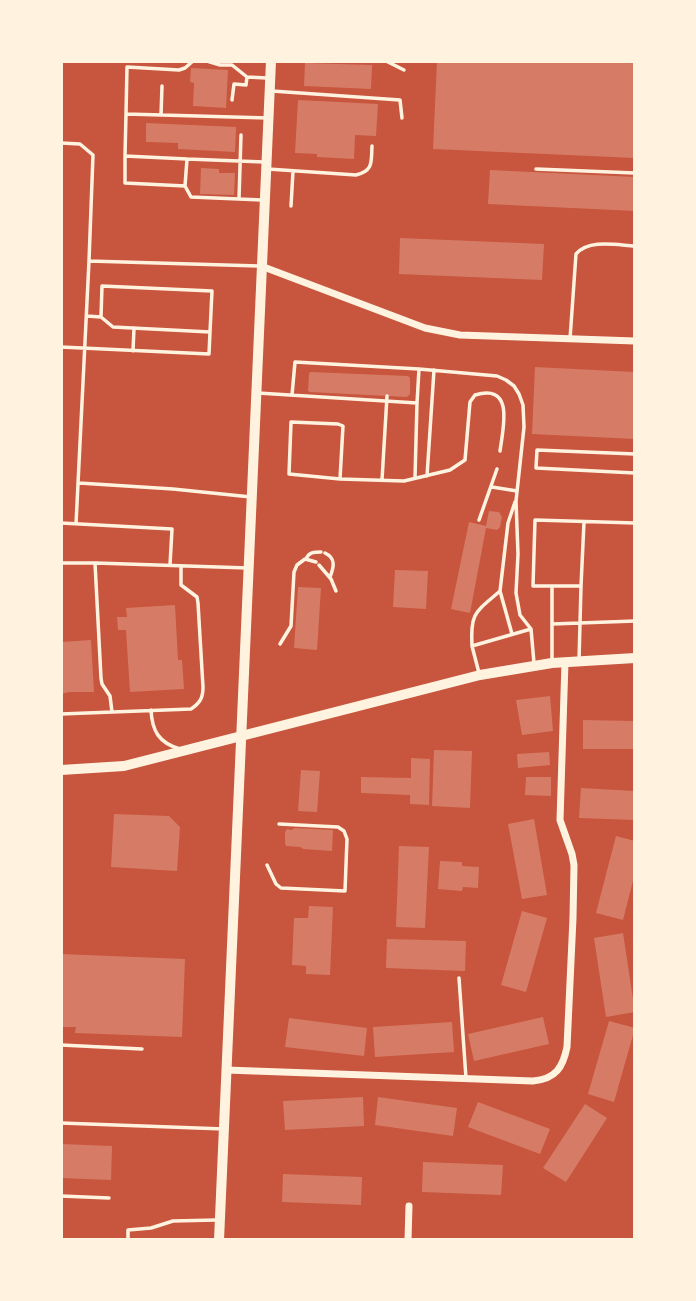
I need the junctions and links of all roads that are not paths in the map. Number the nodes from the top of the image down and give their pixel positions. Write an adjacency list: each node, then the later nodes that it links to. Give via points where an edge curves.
1 (193, 61): 12 (lane, via 179,69 127,67)
2 (208, 61): 5 (lane)
3 (271, 61): 8 (main road)
4 (386, 61): 6 (lane)
5 (232, 63): 7 (lane)
6 (404, 70)
7 (247, 77): 8 (lane); 11 (lane, via 246,85 234,84)
8 (270, 78): 10 (main road)
9 (162, 86): 13 (lane)
10 (270, 91): 14 (main road); 15 (lane, via 400,100)
11 (233, 100)
12 (126, 114): 13 (lane); 19 (lane)
13 (161, 115): 14 (lane)
14 (268, 118): 22 (main road)
15 (402, 118)
16 (241, 135): 21 (lane)
17 (61, 143): 31 (lane, via 79,144 93,155)
18 (372, 146): 24 (lane, via 365,173)
19 (125, 156): 20 (lane); 26 (lane, via 125,183)
20 (187, 159): 21 (lane); 26 (lane)
21 (240, 161): 22 (lane); 27 (lane)
22 (266, 165): 24 (lane); 28 (main road)
23 (536, 169): 25 (lane)
24 (293, 171): 29 (lane)
25 (635, 173)
26 (185, 186): 27 (lane, via 191,197)
27 (239, 199): 28 (lane)
28 (264, 200): 32 (main road)
29 (291, 206)
30 (635, 246): 37 (lane, via 590,245 576,254)
31 (89, 261): 32 (lane); 33 (lane)
32 (261, 266): 37 (street, via 441,332); 54 (main road)
33 (87, 316): 34 (lane); 40 (lane)
34 (101, 317): 35 (lane, via 113,327); 36 (lane, via 102,286 212,291)
35 (134, 328): 36 (lane); 41 (lane)
36 (210, 332): 41 (lane, via 209,354)
37 (570, 339): 38 (street)
38 (635, 341)
39 (61, 347): 40 (lane)
40 (85, 349): 41 (lane); 66 (lane)
41 (133, 351)
42 (323, 364): 43 (lane); 49 (lane); 55 (lane, via 295,362)
43 (340, 365): 44 (lane); 50 (lane)
44 (359, 366): 45 (lane); 51 (lane)
45 (376, 367): 46 (lane); 52 (lane)
46 (389, 367): 47 (lane); 53 (lane)
47 (419, 369): 48 (lane); 57 (lane)
48 (434, 370): 62 (lane); 68 (lane, via 497,376 514,386 523,405 524,427)
49 (323, 372)
50 (340, 373)
51 (358, 374)
52 (375, 374)
53 (389, 375)
54 (256, 393): 55 (lane); 69 (main road)
55 (292, 395): 56 (lane)
56 (386, 398): 57 (lane); 65 (lane)
57 (417, 403): 64 (lane)
58 (500, 451): 62 (lane, via 504,407 501,399 482,392 470,402 465,460)
59 (635, 454): 61 (lane, via 537,450 536,468)
60 (497, 470): 67 (lane)
61 (635, 473)
62 (427, 476): 64 (lane)
63 (340, 479): 63 (lane, via 289,474 291,422 342,426); 65 (lane)
64 (415, 479): 65 (lane)
65 (382, 480)
66 (79, 483): 69 (lane); 75 (lane)
67 (492, 487): 68 (lane); 71 (lane)
68 (517, 491): 70 (lane)
69 (253, 497): 81 (main road)
70 (516, 500): 86 (lane, via 508,523); 90 (lane, via 516,593 520,615)
71 (479, 520)
72 (584, 522): 74 (lane); 83 (lane); 84 (lane, via 535,520 533,586)
73 (61, 523): 75 (lane)
74 (635, 523)
75 (76, 524): 79 (lane, via 172,529)
76 (305, 559): 82 (lane, via 318,563); 82 (lane, via 314,552 330,555 334,561); 92 (lane, via 294,572 292,626)
77 (61, 563): 78 (lane)
78 (95, 563): 79 (lane); 101 (lane, via 101,678)
79 (170, 565): 80 (lane)
80 (181, 566): 81 (lane); 100 (lane, via 181,585 198,603 202,697 191,709)
81 (250, 568): 103 (main road)
82 (330, 577): 85 (lane)
83 (581, 586): 84 (lane); 88 (lane)
84 (552, 587): 89 (lane)
85 (336, 591)
86 (500, 591): 91 (lane); 93 (lane, via 472,620)
87 (635, 621): 88 (lane)
88 (579, 622): 89 (lane); 95 (lane)
89 (552, 624): 97 (lane)
90 (531, 629): 91 (lane); 98 (lane)
91 (512, 634): 93 (lane)
92 (280, 644)
93 (472, 646): 99 (lane)
94 (635, 658): 95 (main road)
95 (579, 661): 96 (main road)
96 (565, 662): 97 (main road); 112 (street, via 560,820 574,865 564,1061 553,1074 539,1080)
97 (552, 663): 98 (main road)
98 (534, 666): 99 (main road)
99 (480, 675): 103 (main road)
100 (151, 710): 101 (lane); 104 (lane, via 159,737 177,748)
101 (112, 712): 102 (lane)
102 (61, 714)
103 (242, 735): 104 (main road); 111 (main road)
104 (189, 749): 105 (main road, via 124,766)
105 (61, 770)
106 (279, 824): 107 (lane, via 344,831 345,891 281,888)
107 (267, 865)
108 (458, 978): 112 (lane)
109 (61, 1045): 110 (lane)
110 (142, 1049)
111 (226, 1070): 112 (street); 114 (main road)
112 (466, 1078)
113 (61, 1123): 114 (lane)
114 (224, 1129): 118 (main road)
115 (61, 1196): 116 (lane)
116 (109, 1198)
117 (410, 1206): 121 (street)
118 (220, 1220): 119 (lane, via 173,1221 128,1230); 120 (main road)
119 (128, 1240)
120 (219, 1240)
121 (408, 1240)

